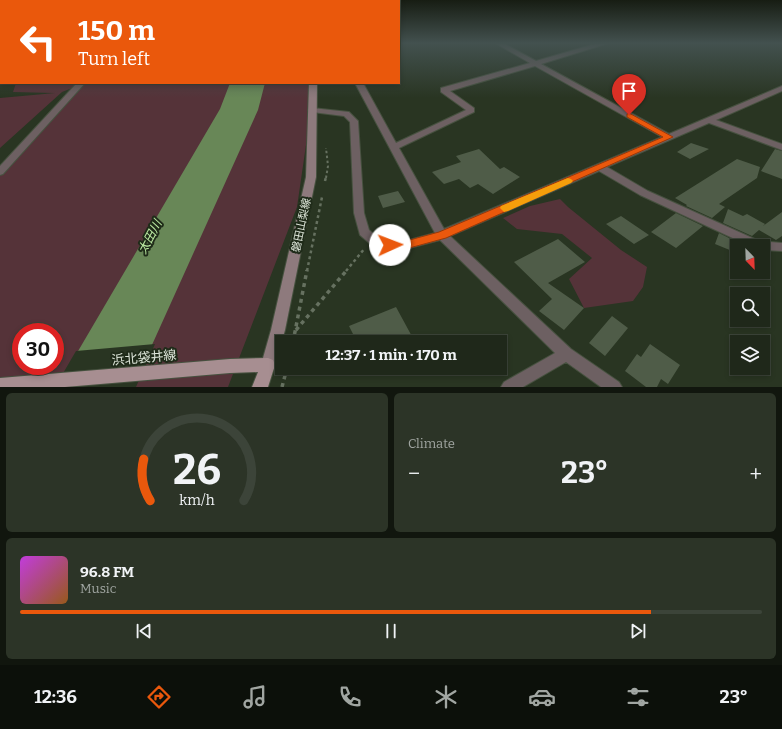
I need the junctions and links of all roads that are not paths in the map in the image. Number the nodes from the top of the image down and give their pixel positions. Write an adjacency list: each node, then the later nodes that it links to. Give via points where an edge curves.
1 (531, 61): 3 (street)
2 (546, 61): 3 (street)
3 (536, 64): 10 (street); 11 (street, via 444,90 471,110)
4 (80, 84): 13 (street)
5 (313, 84): 8 (main road, 磐田山梨線)
6 (361, 84): 11 (street)
7 (782, 88): 9 (street)
8 (312, 110): 17 (street, via 346,114 354,121 359,213 364,232 378,244 402,246); 20 (main road, 磐田山梨線, via 311,177)
9 (710, 120): 10 (street); 12 (street)
10 (669, 137): 15 (street)
11 (394, 147): 17 (street)
12 (782, 147)
13 (13, 158): 14 (street); 16 (street)
14 (0, 160)
15 (600, 167): 17 (street); 18 (street, via 644,193 758,245)
16 (0, 172)
17 (442, 235): 19 (street)
18 (782, 247)
19 (566, 354): 23 (street); 24 (street)
20 (268, 365): 21 (main road, 浜北袋井線); 22 (main road)
21 (0, 385)
22 (260, 387)
23 (509, 387)
24 (614, 387)

